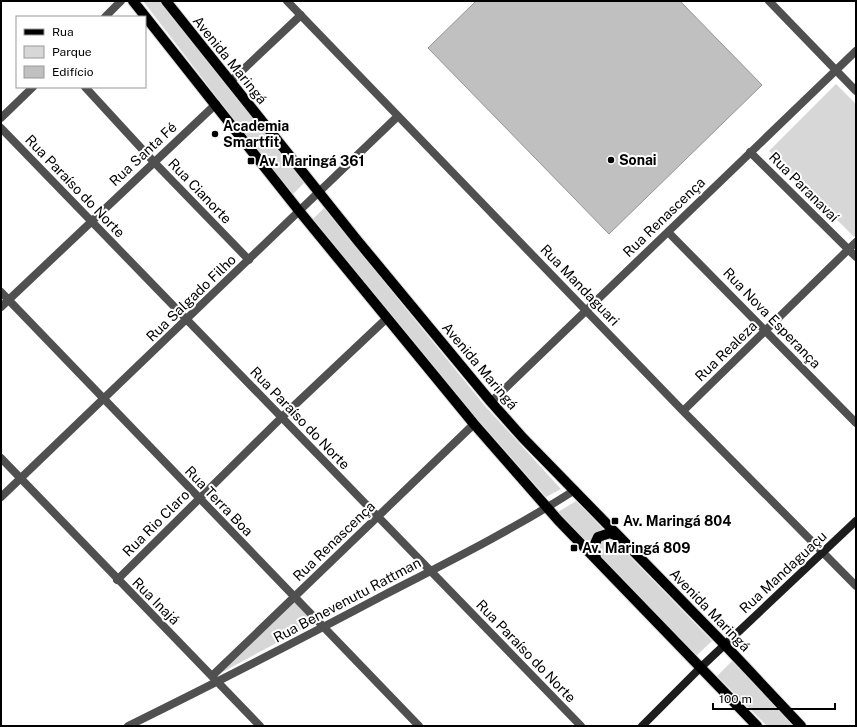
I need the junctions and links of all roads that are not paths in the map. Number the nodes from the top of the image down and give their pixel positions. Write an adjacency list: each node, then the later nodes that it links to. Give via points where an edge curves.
1 (121, 1): 7 (street)
2 (133, 1): 8 (main road)
3 (166, 1): 12 (main road, Avenida Maringá)
4 (287, 1): 6 (street, Rua Mandaguari)
5 (769, 1): 11 (street)
6 (301, 15): 12 (street); 17 (street, Rua Mandaguari)
7 (106, 16)
8 (145, 16)
9 (146, 17): 16 (main road)
10 (856, 52): 11 (street, Rua Renascença)
11 (836, 71): 15 (street); 20 (street, Rua Renascença)
12 (230, 82): 22 (main road, Avenida Maringá)
13 (32, 88): 18 (street)
14 (86, 88): 21 (street, Rua Cianorte)
15 (856, 91)
16 (216, 104): 21 (street, Rua Santa Fé); 23 (main road)
17 (398, 116): 22 (street, Rua Salgado Filho); 33 (street, Rua Mandaguari)
18 (1, 118)
19 (1, 128): 24 (street, Rua Paraíso do Norte)
20 (750, 152): 25 (street, Rua Renascença); 27 (street, Rua Paranavaí)
21 (153, 162): 24 (street, Rua Santa Fé); 29 (street, Rua Cianorte)
22 (319, 193): 23 (street, Rua Salgado Filho); 38 (main road, Avenida Maringá)
23 (300, 212): 29 (street, Rua Salgado Filho); 34 (main road)
24 (91, 221): 31 (street, Rua Santa Fé); 35 (street, Rua Paraíso do Norte)
25 (668, 232): 33 (street, Rua Renascença); 36 (street, Rua Nova Esperança)
26 (856, 242): 27 (street, Rua Realeza)
27 (848, 249): 28 (street, Rua Paranavaí); 36 (street, Rua Realeza)
28 (856, 257)
29 (249, 260): 35 (street, Rua Salgado Filho)
30 (1, 292): 31 (street, Rua Terra Boa)
31 (8, 300): 32 (street, Rua Santa Fé); 37 (street, Rua Terra Boa)
32 (1, 307)
33 (586, 309): 38 (street, Rua Renascença); 39 (street, Rua Mandaguari)
34 (386, 319): 40 (street, Rua Rio Claro); 42 (main road)
35 (188, 320): 37 (street, Rua Salgado Filho); 40 (street, Rua Paraíso do Norte)
36 (766, 331): 39 (street, Rua Realeza); 41 (street, Rua Nova Esperança)
37 (104, 399): 44 (street, Rua Salgado Filho); 47 (street, Rua Terra Boa)
38 (491, 402): 45 (main road, Avenida Maringá)
39 (683, 411): 52 (street, Rua Mandaguari)
40 (281, 418): 47 (street, Rua Rio Claro); 49 (street, Rua Paraíso do Norte)
41 (856, 423)
42 (474, 424): 48 (main road); 49 (street, Rua Renascença)
43 (1, 458): 44 (street, Rua Inajá)
44 (21, 478): 46 (street, Rua Salgado Filho); 55 (street, Rua Inajá)
45 (575, 490): 48 (street, Rua Benevenutu Rattman); 51 (main road, Avenida Maringá)
46 (1, 497)
47 (199, 498): 55 (street, Rua Rio Claro); 57 (street, Rua Terra Boa)
48 (547, 508): 53 (main road); 54 (street, Rua Benevenutu Rattman)
49 (377, 516): 54 (street, Rua Paraíso do Norte); 57 (street, Rua Renascença)
50 (856, 520): 52 (street, Rua Mandaguaçu)
51 (621, 538): 53 (main road, via 610,533 598,537 593,548); 59 (main road, Avenida Maringá)
52 (823, 552): 56 (street, Rua Mandaguari); 59 (street, Rua Mandaguaçu)
53 (597, 560): 60 (main road)
54 (430, 571): 58 (street, Rua Benevenutu Rattman); 65 (street, Rua Paraíso do Norte)
55 (118, 580): 61 (street, Rua Inajá)
56 (856, 586)
57 (294, 597): 58 (street, Rua Terra Boa); 61 (street, Rua Renascença)
58 (323, 627): 61 (street, Rua Benevenutu Rattman); 64 (street, Rua Terra Boa)
59 (725, 645): 60 (street, Rua Mandaguaçu); 68 (main road, Avenida Maringá)
60 (700, 668): 66 (street, Rua Mandaguaçu); 67 (main road)
61 (215, 679): 62 (street, Rua Benevenutu Rattman); 63 (street, Rua Inajá)
62 (128, 726)
63 (260, 726)
64 (419, 726)
65 (581, 726)
66 (642, 726)
67 (757, 726)
68 (801, 726)

